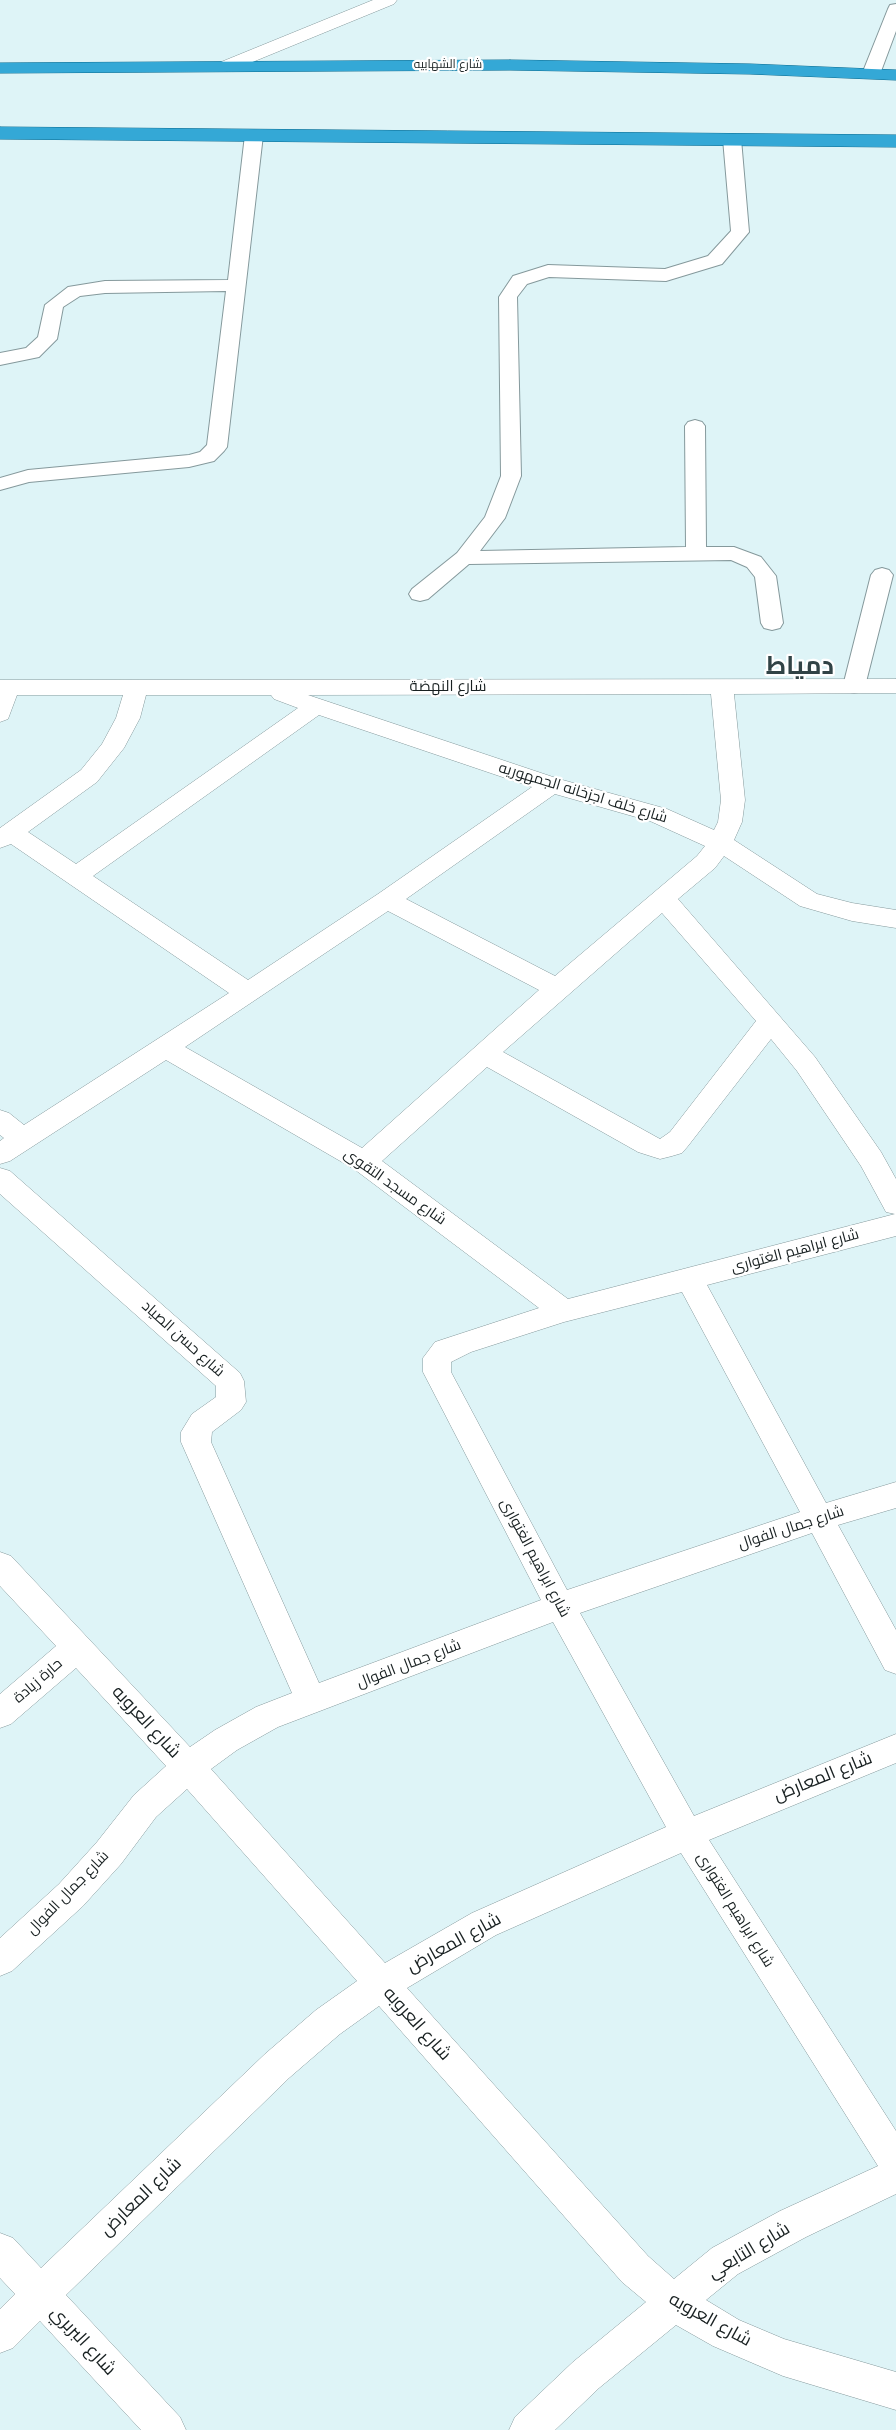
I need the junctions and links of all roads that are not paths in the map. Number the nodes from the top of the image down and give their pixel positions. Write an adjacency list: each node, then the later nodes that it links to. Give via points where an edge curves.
1 (388, 0): 3 (street)
2 (896, 9): 5 (lane)
3 (227, 66): 4 (highway, شارع الشهابيه); 5 (highway, شارع الشهابيه, via 570,65)
4 (0, 68)
5 (871, 74): 6 (highway, شارع الشهابيه); 7 (highway)
6 (896, 75)
7 (896, 82)
8 (0, 133): 9 (highway)
9 (254, 135): 10 (highway); 12 (lane)
10 (732, 139): 11 (highway); 17 (lane, via 740,232 716,260 666,275 548,272 520,280 508,297 511,476 495,518)
11 (894, 140)
12 (237, 285): 13 (lane, via 105,286 75,292 54,305 47,339 32,353); 15 (lane, via 218,447 207,457 28,476)
13 (0, 359)
14 (695, 426): 16 (lane)
15 (0, 484)
16 (696, 554): 17 (lane); 20 (lane, via 734,553 754,562 765,576)
17 (464, 558): 19 (lane)
18 (882, 575): 21 (lane)
19 (420, 594)
20 (772, 623)
21 (854, 686): 22 (street, شارع النهضة); 24 (street, شارع النهضة)
22 (896, 686)
23 (259, 687): 24 (street, شارع النهضة); 26 (street, شارع النهضة); 27 (street, شارع خلف اجزخانه الجمهوريه)
24 (722, 687): 31 (street, via 733,800 730,822)
25 (3, 688): 26 (street, شارع النهضة); 28 (street)
26 (136, 689): 30 (street, via 128,718 112,748 90,776)
27 (316, 706): 29 (street, شارع خلف اجزخانه الجمهوريه); 32 (street)
28 (0, 714)
29 (551, 786): 31 (street, شارع خلف اجزخانه الجمهوريه, via 658,815); 34 (street)
30 (6, 836): 32 (street)
31 (721, 842): 33 (street, via 706,862); 35 (street, شارع خلف اجزخانه الجمهوريه, via 809,900 852,912)
32 (77, 875): 37 (street)
33 (663, 898): 36 (street); 38 (street)
34 (387, 900): 36 (street); 37 (street)
35 (896, 919)
36 (557, 988): 40 (street)
37 (247, 992): 39 (street)
38 (771, 1021): 40 (street, via 679,1139 672,1146 660,1149); 46 (street, via 843,1116)
39 (165, 1048): 42 (street); 44 (street, شارع مسجد التقوى)
40 (484, 1054): 44 (street)
41 (0, 1120): 42 (street)
42 (23, 1139): 43 (street)
43 (0, 1154)
44 (364, 1162): 49 (street, شارع مسجد التقوى)
45 (0, 1178): 56 (street, شارع حسن الصياد, via 230,1381 231,1402 202,1423 196,1432 196,1442)
46 (896, 1204)
47 (896, 1225): 48 (street, شارع ابراهيم الغتوارى)
48 (689, 1279): 49 (street, شارع ابراهيم الغتوارى); 51 (street)
49 (564, 1311): 53 (street, شارع ابراهيم الغتوارى, via 445,1350 437,1358 437,1372)
50 (896, 1495): 51 (street, شارع جمال الفوال)
51 (819, 1518): 53 (street, شارع جمال الفوال); 55 (street)
52 (0, 1564): 54 (street, شارع العروبه)
53 (560, 1606): 56 (street, شارع جمال الفوال); 60 (street, شارع ابراهيم الغتوارى)
54 (76, 1648): 57 (street, حارة زيادة); 59 (street, شارع العروبه)
55 (896, 1660)
56 (311, 1701): 59 (street, شارع جمال الفوال, via 267,1717)
57 (0, 1714)
58 (896, 1748): 60 (street, شارع المعارض)
59 (188, 1767): 61 (street, شارع جمال الفوال, via 145,1806 71,1895); 62 (street, شارع العروبه)
60 (687, 1834): 62 (street, شارع المعارض, via 484,1924); 63 (street, شارع ابراهيم الغتوارى)
61 (0, 1960)
62 (381, 1984): 66 (street, شارع المعارض, via 328,2022 276,2066); 67 (street, شارع العروبه, via 600,2233)
63 (896, 2162)
64 (896, 2176): 67 (street, شارع التابعي, via 793,2224 725,2261)
65 (0, 2251): 66 (street, شارع البربري)
66 (40, 2294): 68 (street, شارع المعارض); 70 (street, شارع البربري)
67 (673, 2302): 69 (street, شارع العروبه, via 726,2333 783,2357); 71 (street, شارع التابعي, via 586,2374)
68 (0, 2335)
69 (896, 2391)
70 (167, 2430)
71 (528, 2430)

